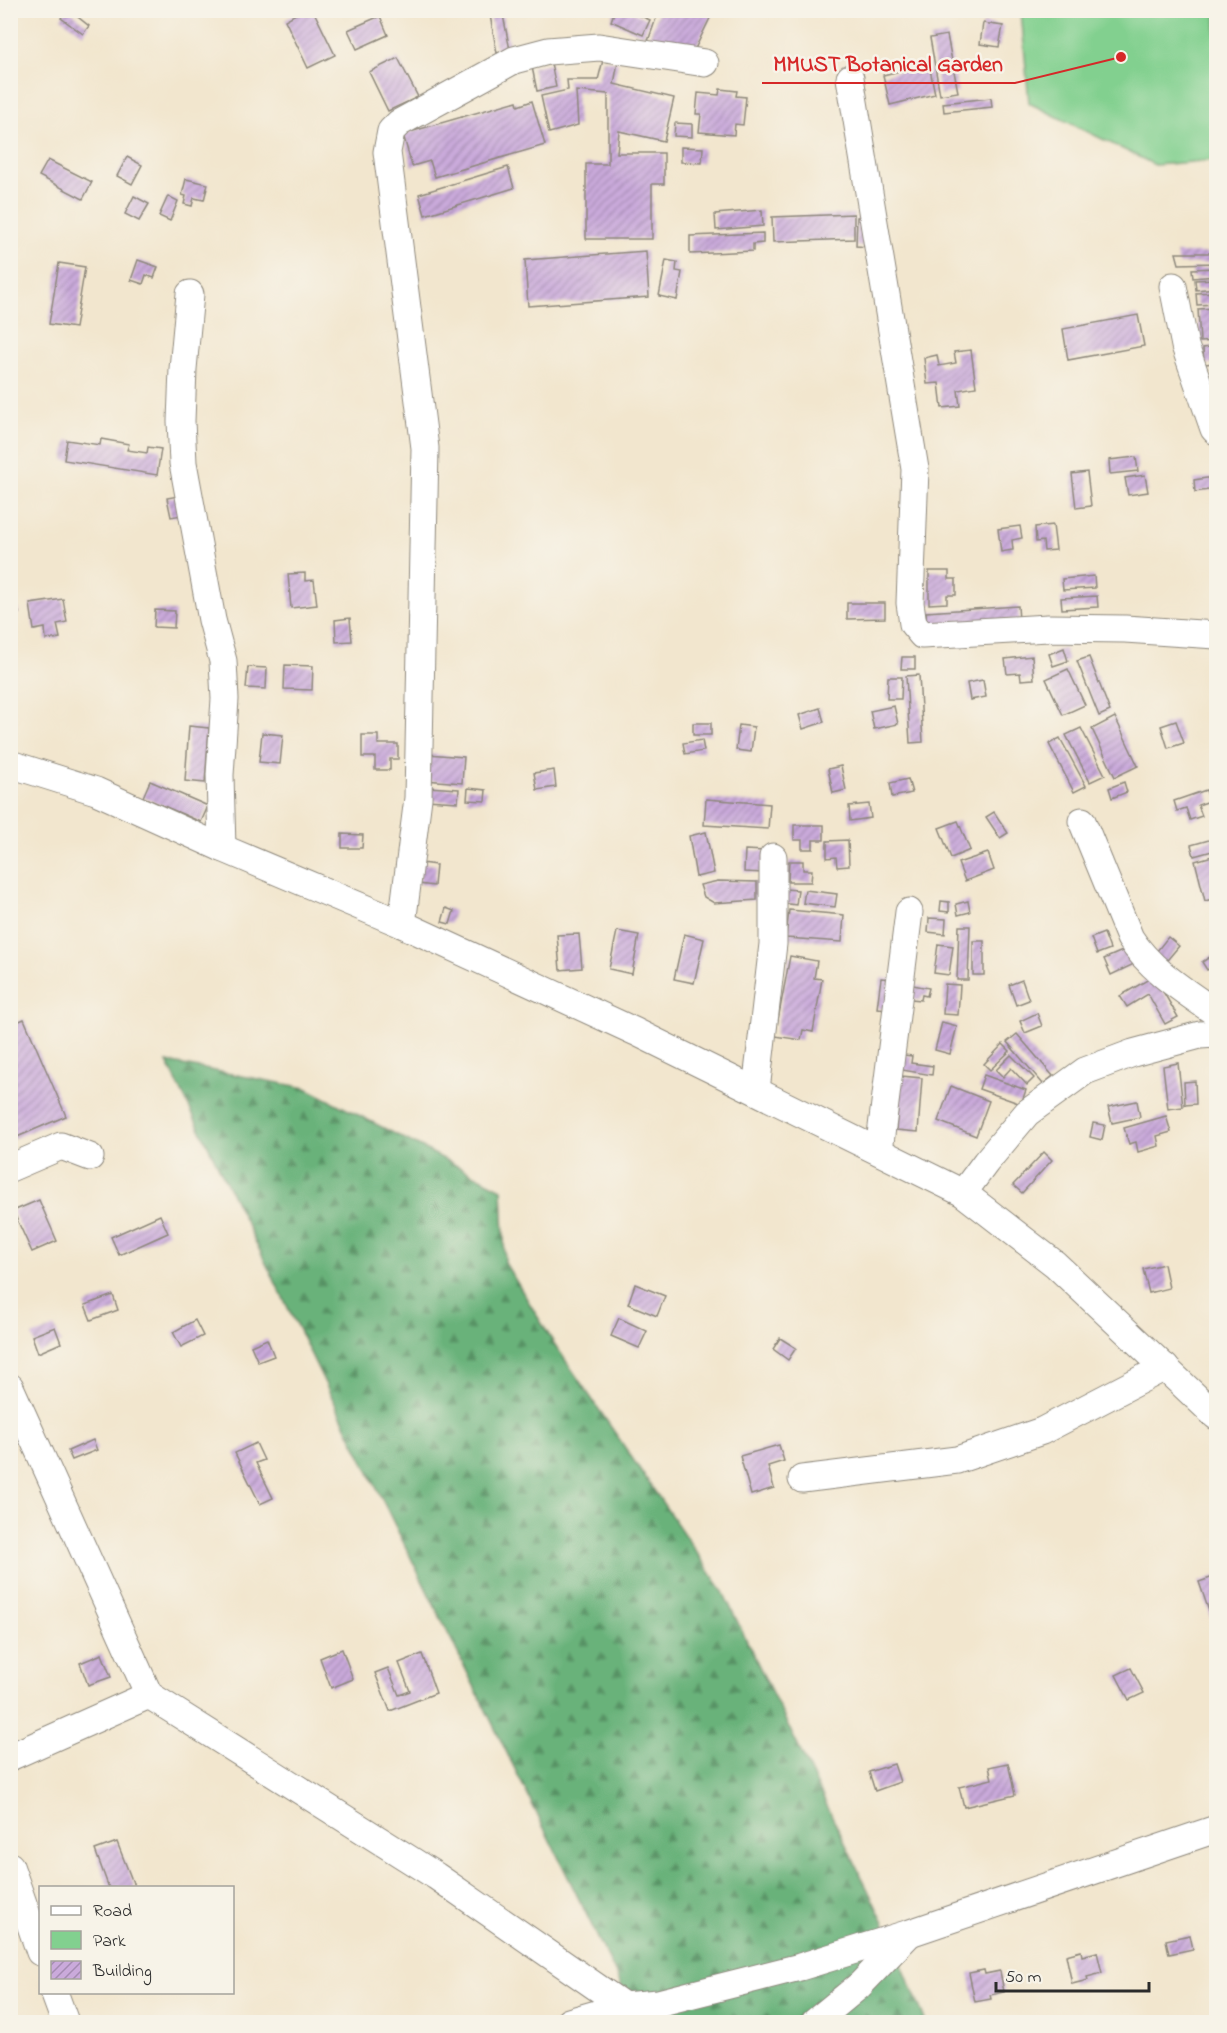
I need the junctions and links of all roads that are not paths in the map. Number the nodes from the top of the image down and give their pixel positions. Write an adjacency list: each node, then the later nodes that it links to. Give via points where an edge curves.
1 (705, 63): 12 (street, via 599,47 548,51 514,60 391,131 387,152 425,448 418,798)
2 (850, 78): 6 (street, via 915,469 910,603 913,624 922,635 1048,628)
3 (1173, 286): 5 (street, via 1185,346)
4 (190, 294): 9 (street, via 181,411 183,463 223,661)
5 (1216, 431)
6 (1216, 635)
7 (10, 764): 9 (street, via 96,791)
8 (1082, 821): 13 (street, via 1130,938 1140,953 1152,967)
9 (222, 849): 12 (street)
10 (773, 857): 15 (street, via 772,944)
11 (909, 912): 16 (street)
12 (402, 924): 15 (street)
13 (1216, 1013)
14 (1216, 1034): 19 (street, via 1133,1053 1085,1071 1027,1113)
15 (756, 1090): 16 (street)
16 (879, 1151): 19 (street)
17 (90, 1157): 18 (street, via 61,1146)
18 (10, 1168)
19 (963, 1193): 20 (street, via 1055,1264)
20 (1165, 1367): 22 (street); 23 (street, via 1042,1431 957,1460)
21 (10, 1386): 24 (street)
22 (1216, 1416)
23 (802, 1479)
24 (149, 1695): 25 (street); 31 (street, via 436,1876)
25 (10, 1757)
26 (1216, 1829): 28 (street)
27 (10, 1866): 29 (street)
28 (910, 1933): 31 (street, via 801,1967 658,2003); 34 (street, via 860,1985)
29 (39, 1949)
30 (55, 1994): 32 (street)
31 (624, 2006): 33 (street)
32 (65, 2022)
33 (569, 2022)
34 (815, 2022)

